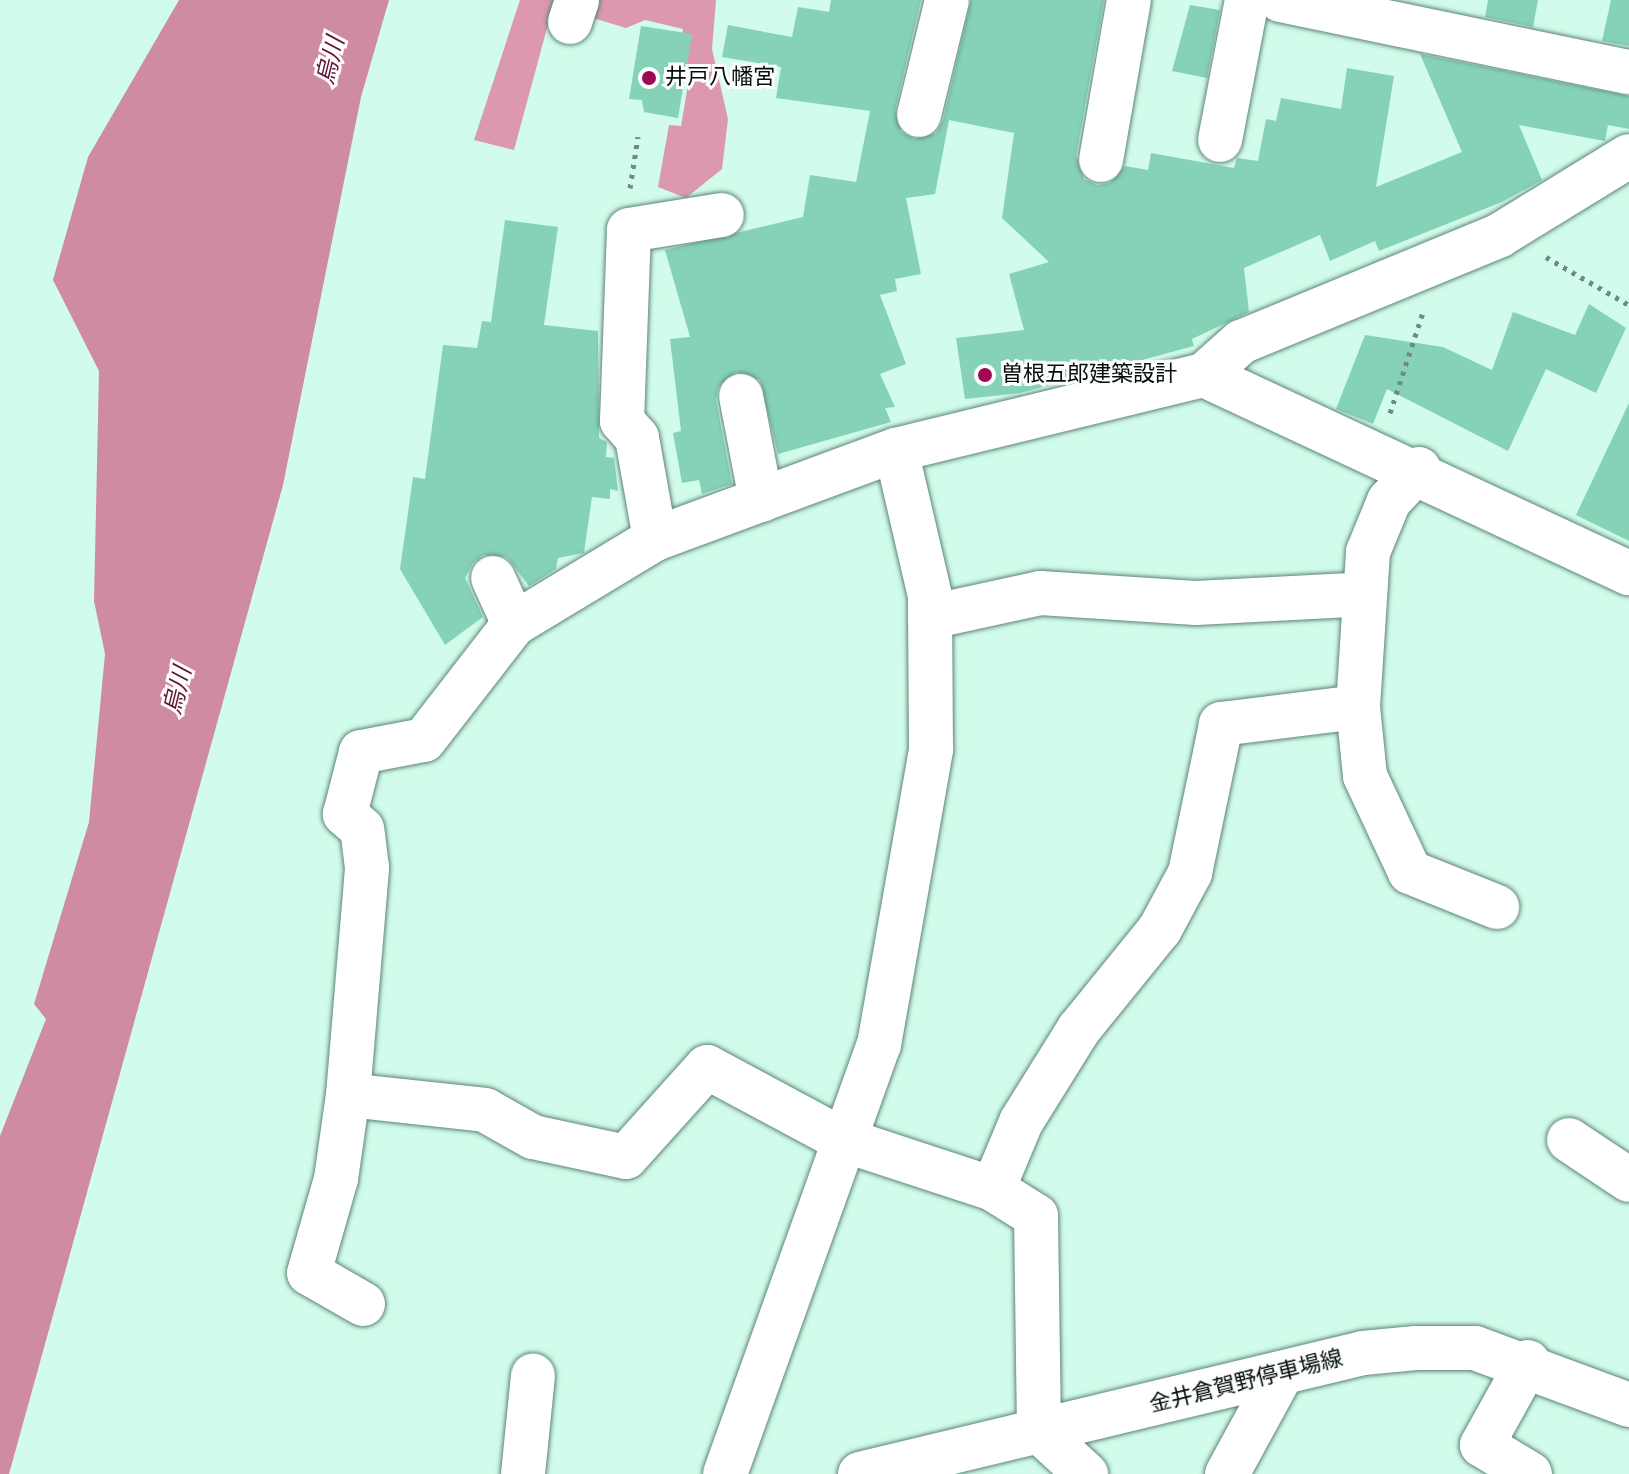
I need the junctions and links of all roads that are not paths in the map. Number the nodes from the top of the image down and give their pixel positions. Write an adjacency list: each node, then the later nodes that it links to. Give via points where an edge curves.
1 (947, 0): 7 (street)
2 (1129, 0): 10 (street)
3 (1247, 0): 8 (street)
4 (1280, 0): 5 (street)
5 (1441, 15): 6 (street)
6 (1629, 72)
7 (919, 115)
8 (1220, 140)
9 (1629, 156): 12 (street, via 1503,233 1241,342)
10 (1101, 160)
11 (722, 215): 17 (street, via 629,230 622,421 637,438)
12 (1204, 375): 14 (street); 15 (street)
13 (741, 396): 16 (street)
14 (896, 450): 16 (street); 21 (street)
15 (1419, 469): 18 (street); 20 (street, via 1389,501 1368,552)
16 (761, 500): 17 (street)
17 (655, 539): 22 (street)
18 (1629, 573)
19 (493, 578): 22 (street)
20 (1365, 594): 21 (street, via 1196,603 1040,593); 23 (street)
21 (930, 617): 26 (street, via 931,749 879,1045)
22 (514, 624): 25 (street, via 424,740 361,752 345,814 362,829 367,868)
23 (1358, 707): 24 (street, via 1365,776 1410,872); 29 (street, via 1221,724 1190,873 1160,929 1079,1029 1021,1122)
24 (1497, 907)
25 (348, 1095): 26 (street, via 485,1110 533,1137 626,1157 707,1067); 30 (street, via 336,1179 309,1273)
26 (841, 1139): 29 (street); 37 (street)
27 (1569, 1140): 28 (street)
28 (1629, 1180)
29 (993, 1189): 35 (street, via 1036,1216)
30 (363, 1304)
31 (1528, 1362): 32 (street, 金井倉賀野停車場線, via 1475,1348 1416,1348); 34 (street, 金井倉賀野停車場線); 41 (street, via 1482,1445)
32 (1281, 1375): 35 (street, 金井倉賀野停車場線); 40 (street)
33 (533, 1376): 36 (street)
34 (1629, 1405)
35 (1039, 1431): 38 (street, 金井倉賀野停車場線); 39 (street)
36 (523, 1474)
37 (725, 1474)
38 (860, 1474)
39 (1086, 1474)
40 (1227, 1474)
41 (1530, 1474)

